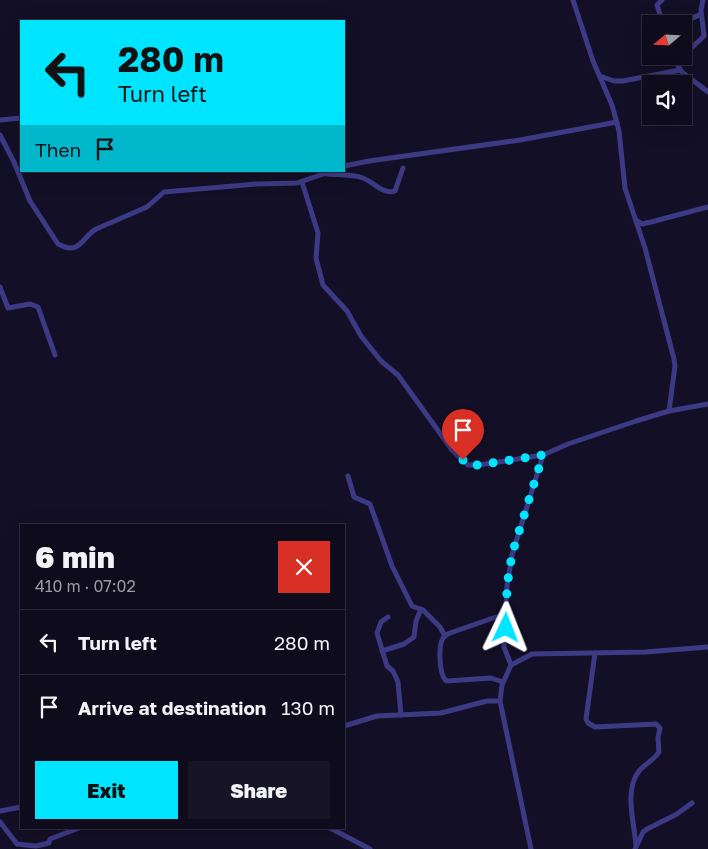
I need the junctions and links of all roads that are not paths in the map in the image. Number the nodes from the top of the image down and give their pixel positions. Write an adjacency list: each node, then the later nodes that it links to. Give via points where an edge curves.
1 (573, 0): 11 (street)
2 (662, 0): 5 (street, via 657,5)
3 (703, 0): 4 (street)
4 (701, 14): 6 (street); 7 (street, via 702,39)
5 (660, 15)
6 (692, 18)
7 (692, 48)
8 (677, 65): 10 (street)
9 (680, 65): 10 (street)
10 (679, 68): 11 (street, via 614,82); 12 (street)
11 (599, 76): 15 (street)
12 (708, 92)
13 (20, 118): 14 (street)
14 (0, 120)
15 (617, 122): 17 (street); 22 (street, via 625,188)
16 (0, 135): 20 (street, via 30,201 58,244 66,248 81,244 89,232 148,207 164,192)
17 (345, 166)
18 (403, 168): 19 (street, via 398,187 389,193 361,177)
19 (329, 172): 20 (street)
20 (302, 182): 27 (street, via 318,233 316,258 323,285 347,311 380,361 398,375 452,450 472,466)
21 (708, 207): 22 (street, via 642,224)
22 (636, 219): 26 (street, via 674,359)
23 (0, 287): 24 (street, via 8,308 30,304 38,307)
24 (54, 355)
25 (708, 404): 26 (street)
26 (669, 411): 27 (street)
27 (543, 455): 31 (street, via 512,554)
28 (348, 476): 29 (street, via 354,497 370,504 392,566 412,606)
29 (421, 609): 32 (street); 34 (street, via 414,637)
30 (388, 616): 34 (street, via 378,628)
31 (506, 617): 32 (street, via 496,617); 36 (street, via 504,647)
32 (445, 636): 37 (street, via 441,644 444,680 491,678)
33 (708, 647): 35 (street)
34 (382, 651): 39 (street, via 398,682)
35 (596, 653): 36 (street, via 532,654); 48 (street, via 588,723 595,727 656,724 660,728 659,752 640,770 632,788)
36 (511, 665): 37 (street)
37 (503, 682): 38 (street)
38 (500, 701): 39 (street, via 487,701 441,713); 50 (street)
39 (401, 715): 40 (street, via 377,716)
40 (345, 726)
41 (692, 803): 48 (street, via 647,829)
42 (20, 807): 43 (street)
43 (0, 811)
44 (0, 822): 47 (street)
45 (76, 829): 47 (street, via 40,846)
46 (332, 829): 49 (street)
47 (18, 847)
48 (635, 847)
49 (370, 849)
50 (530, 849)

